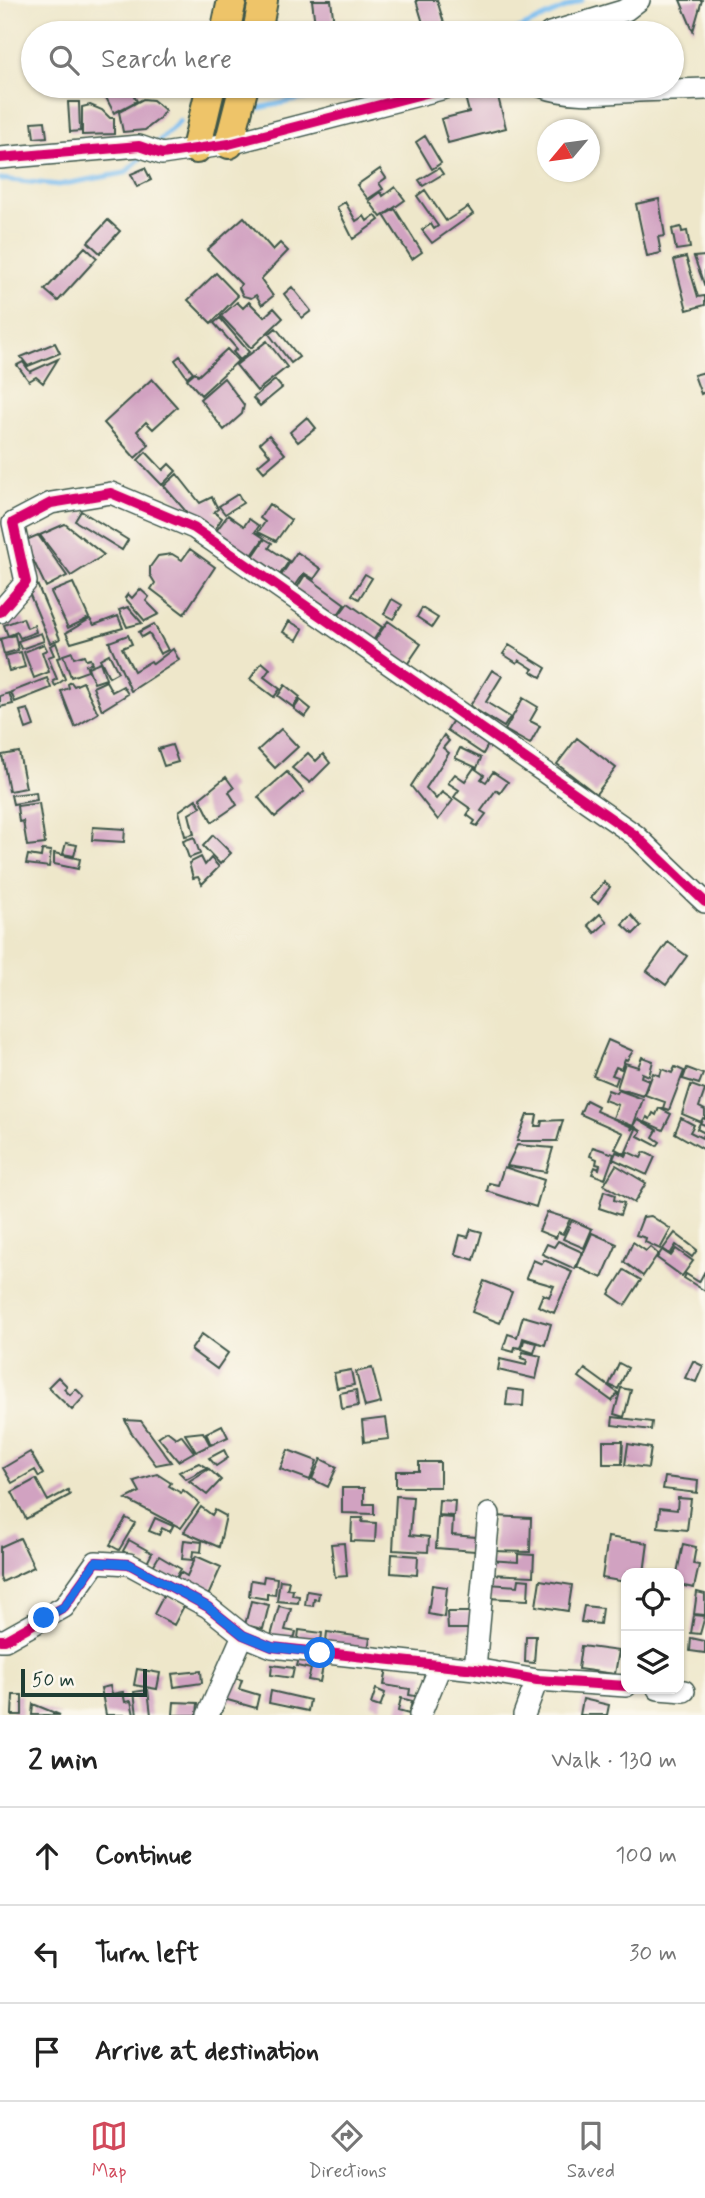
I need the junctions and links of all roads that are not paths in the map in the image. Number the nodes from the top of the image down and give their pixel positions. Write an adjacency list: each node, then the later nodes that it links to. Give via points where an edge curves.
1 (232, 0): 4 (main road)
2 (263, 0): 5 (main road)
3 (639, 0): 6 (street, via 626,10)
4 (228, 21)
5 (259, 21)
6 (590, 21)
7 (705, 89): 8 (street)
8 (684, 90)
9 (208, 98): 13 (main road)
10 (241, 98): 12 (main road)
11 (407, 98): 12 (street)
12 (229, 144): 13 (street)
13 (196, 149): 14 (street, via 162,154 139,146)
14 (0, 158)
15 (0, 612): 16 (street, via 26,582 13,523 51,503 111,493 194,528 635,835)
16 (705, 902)
17 (489, 1514): 21 (street)
18 (243, 1635): 19 (street, via 208,1607 129,1564 96,1562 64,1607); 20 (street, via 272,1647); 24 (street)
19 (0, 1640)
20 (440, 1667): 21 (street); 25 (street)
21 (475, 1669): 22 (street)
22 (537, 1679): 23 (street); 26 (street)
23 (621, 1686)
24 (208, 1715)
25 (420, 1715)
26 (524, 1715)

